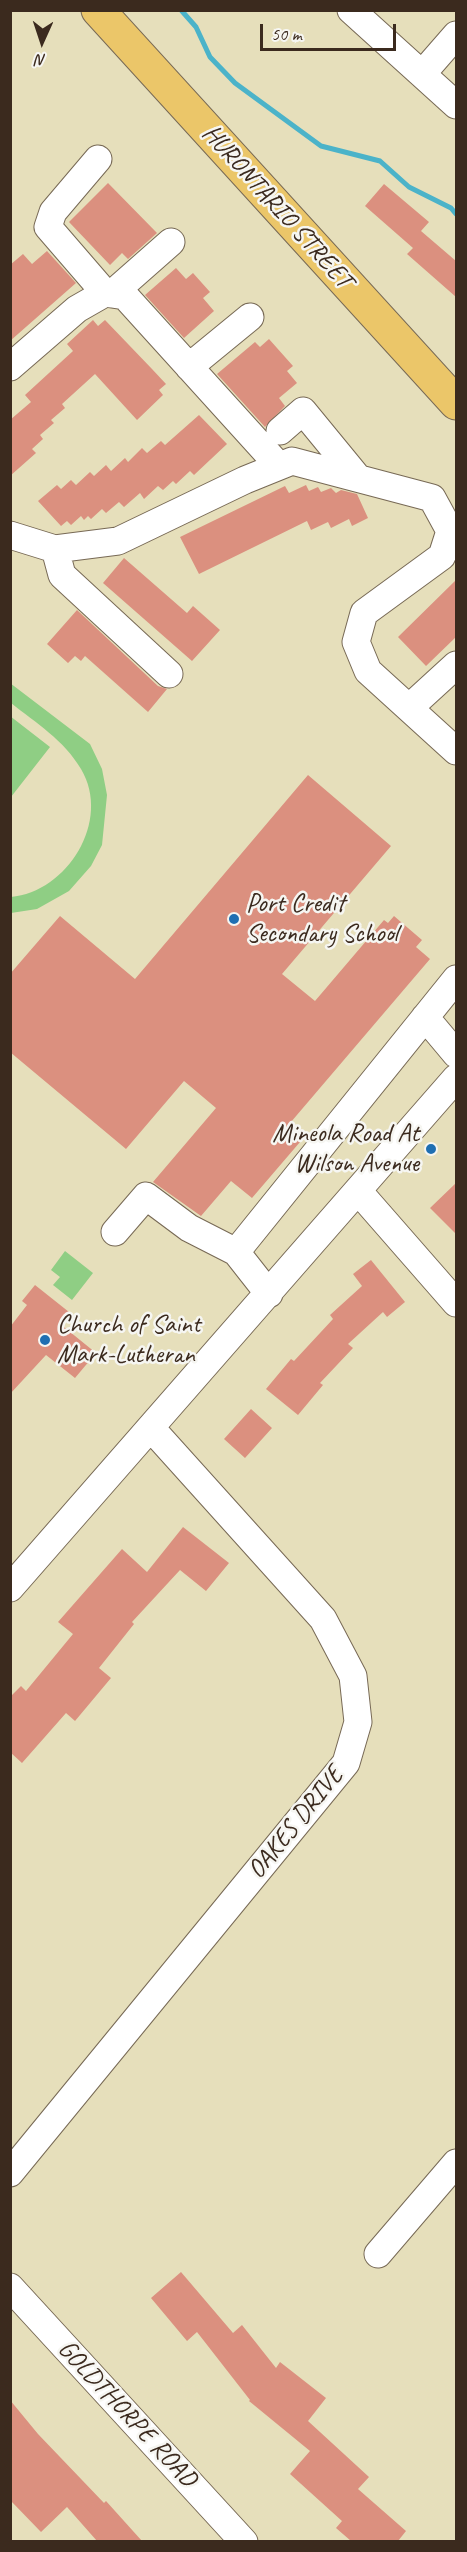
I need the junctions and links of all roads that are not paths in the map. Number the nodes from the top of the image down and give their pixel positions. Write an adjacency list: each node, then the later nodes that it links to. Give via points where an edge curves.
1 (98, 10): 12 (main road, HURONTARIO STREET)
2 (351, 10): 4 (street)
3 (456, 35): 4 (street)
4 (422, 74): 5 (street)
5 (456, 105)
6 (98, 159): 8 (street, via 53,212 48,227)
7 (171, 242): 8 (street)
8 (109, 293): 10 (street, via 77,309); 11 (street, via 125,296)
9 (250, 317): 11 (street)
10 (14, 359)
11 (189, 367): 14 (street)
12 (456, 403)
13 (280, 431): 15 (street, via 303,411)
14 (279, 466): 15 (street, via 292,461); 17 (street, via 118,541)
15 (358, 478): 20 (street, via 432,498 450,531 442,556 364,613 356,642 368,671)
16 (10, 534): 17 (street)
17 (55, 549): 19 (street, via 62,575)
18 (456, 665): 20 (street)
19 (169, 674)
20 (409, 708): 21 (street)
21 (456, 751)
22 (456, 979): 23 (street)
23 (425, 1017): 24 (street); 28 (street)
24 (456, 1054)
25 (456, 1078): 26 (street)
26 (359, 1192): 29 (street); 30 (street)
27 (114, 1232): 28 (street, via 146,1196 189,1228)
28 (236, 1252): 29 (street)
29 (269, 1294): 31 (street)
30 (456, 1302)
31 (151, 1428): 32 (street); 34 (street, OAKES DRIVE, via 323,1619 353,1676 358,1722 346,1763)
32 (10, 1588)
33 (456, 2163): 35 (street)
34 (10, 2173)
35 (378, 2254)
36 (10, 2287): 37 (street, GOLDTHORPE ROAD)
37 (243, 2541)

